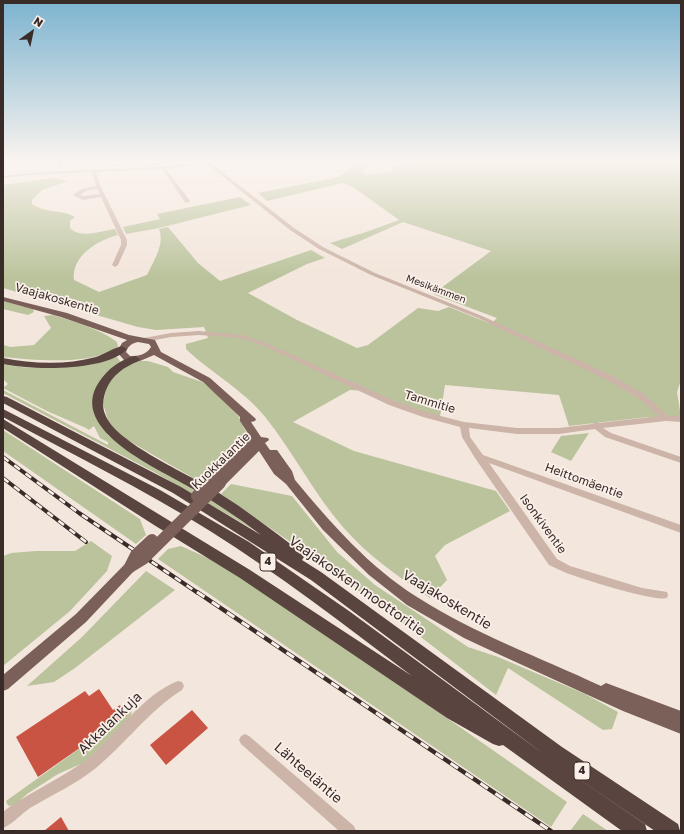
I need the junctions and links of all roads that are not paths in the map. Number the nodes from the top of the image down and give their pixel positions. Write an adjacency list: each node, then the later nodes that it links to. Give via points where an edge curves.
1 (105, 200): 3 (street, via 124,240)
2 (255, 200): 15 (street, Mesikämmen, via 321,248 373,274 480,317 616,381 641,396)
3 (115, 265)
4 (3, 299): 5 (main road, Vaajakoskentie)
5 (102, 328): 7 (main road, Vaajakoskentie, via 127,338); 9 (main road, Vaajakoskentie, via 123,342)
6 (185, 334): 7 (street, Tammitie); 8 (street, Tammitie, via 164,340); 18 (street, Tammitie, via 223,334 255,341 392,403)
7 (143, 340): 8 (main road, Vaajakoskentie, via 151,342); 9 (main road, via 131,341)
8 (155, 347): 10 (main road, via 151,354); 12 (main road, Vaajakoskentie, via 157,353)
9 (122, 348): 10 (main road, via 123,356); 11 (highway, via 92,360 54,365 23,365)
10 (136, 359): 12 (main road, Vaajakoskentie); 25 (highway, via 119,365 101,388 97,405 104,423 122,442 234,509 294,554)
11 (3, 361)
12 (171, 361): 20 (main road, Vaajakoskentie, via 214,385 245,417 245,421)
13 (3, 399): 25 (highway, Vaajakosken moottoritie / 4, via 177,490)
14 (3, 412): 33 (highway, 4, via 146,487 242,545 360,627)
15 (666, 418): 16 (street, Tammitie); 19 (street, Tammitie)
16 (681, 419)
17 (3, 423): 23 (highway)
18 (464, 425): 19 (street, Tammitie, via 524,431); 21 (street, Isonkiventie, via 466,437)
19 (596, 425): 22 (street, via 608,435)
20 (261, 441): 23 (main road, Kuokkalantie, bridge); 27 (main road, Vaajakoskentie, via 284,479 290,482 327,527 356,557 412,601 469,634)
21 (478, 456): 24 (street, Heittomäentie); 26 (street, Isonkiventie, via 552,562 575,572 642,592)
22 (681, 460)
23 (169, 528): 28 (main road, Kuokkalantie, bridge, via 136,555 130,568 81,618); 33 (highway, via 245,574 453,712 487,733)
24 (681, 529)
25 (316, 576): 37 (highway, Vaajakosken moottoritie / 4, via 556,753)
26 (664, 595)
27 (575, 681): 30 (main road, Vaajakoskentie); 31 (main road, Vaajakoskentie)
28 (3, 684)
29 (178, 686): 34 (street, Akkalankuja, via 153,702 92,763 30,800)
30 (681, 718)
31 (681, 728)
32 (245, 740): 35 (street, Lähteeläntie)
33 (514, 744): 36 (highway, 4)
34 (3, 820)
35 (349, 831)
36 (638, 831)
37 (671, 831)

